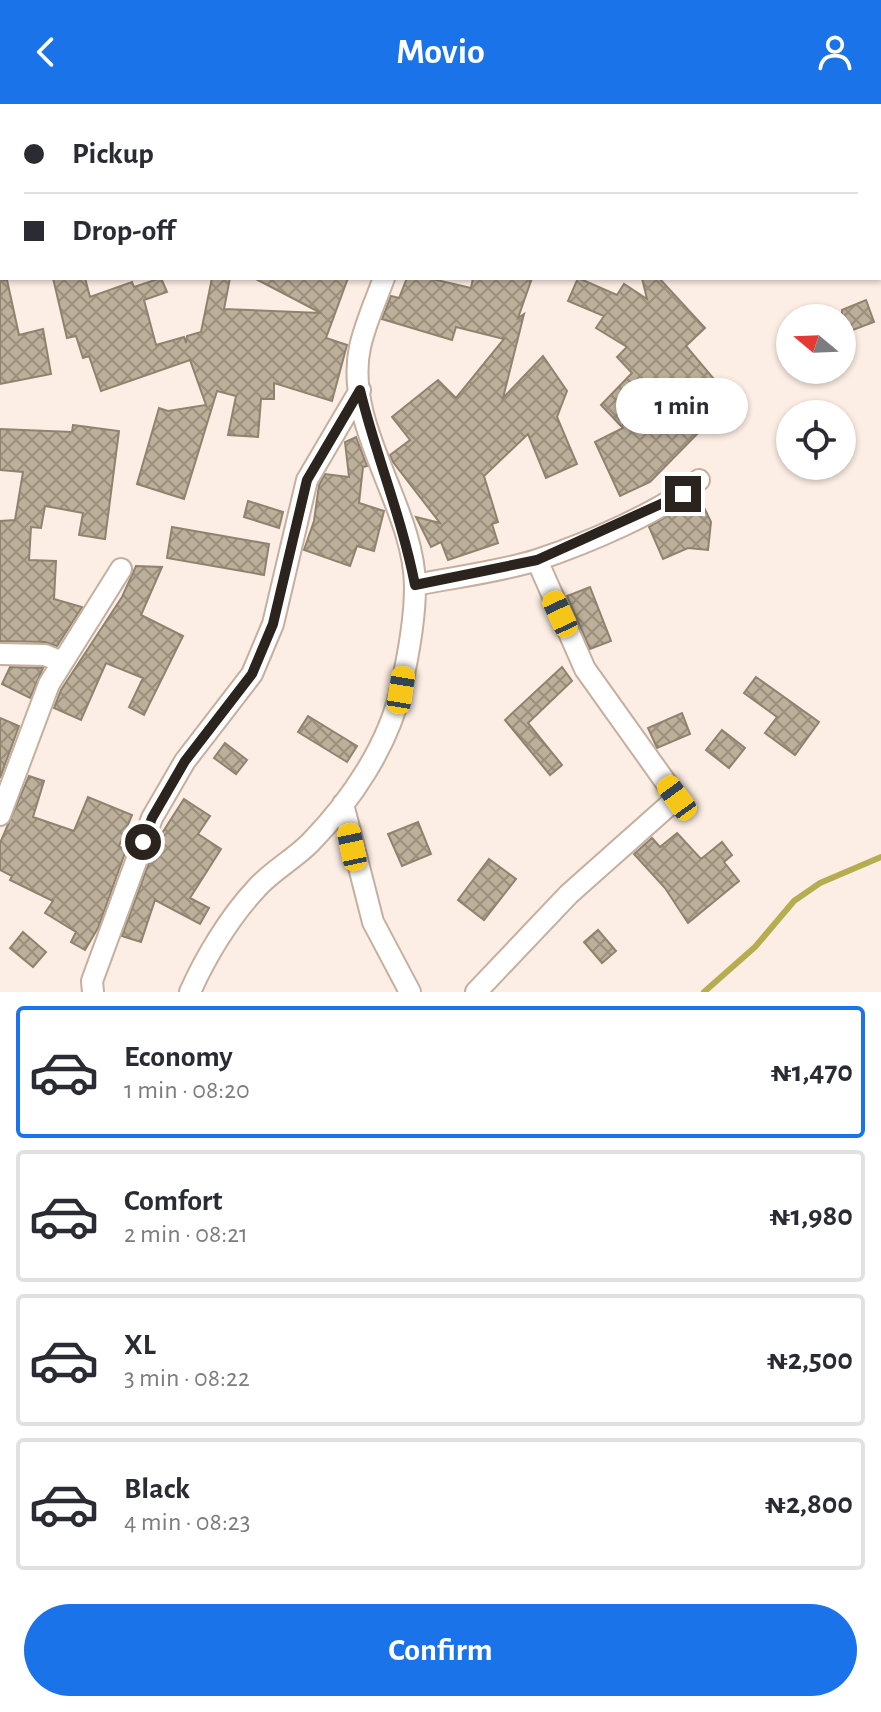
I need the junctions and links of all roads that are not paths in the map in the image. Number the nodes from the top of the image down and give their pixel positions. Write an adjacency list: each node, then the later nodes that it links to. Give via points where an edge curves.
1 (383, 280): 2 (street, via 360,348)
2 (360, 390): 6 (street); 11 (street, via 307,480 273,624 252,674 185,761 152,818 92,981)
3 (699, 480): 4 (street, via 634,519)
4 (537, 560): 6 (street); 14 (street, via 585,669 677,798 569,894)
5 (121, 569): 8 (street)
6 (415, 585): 9 (street, via 401,690 389,730)
7 (0, 654): 8 (street, via 45,655)
8 (62, 662): 10 (street)
9 (343, 804): 12 (street, via 310,844 255,890); 13 (street, via 373,922)
10 (0, 815)
11 (93, 992)
12 (190, 992)
13 (410, 992)
14 (476, 992)

